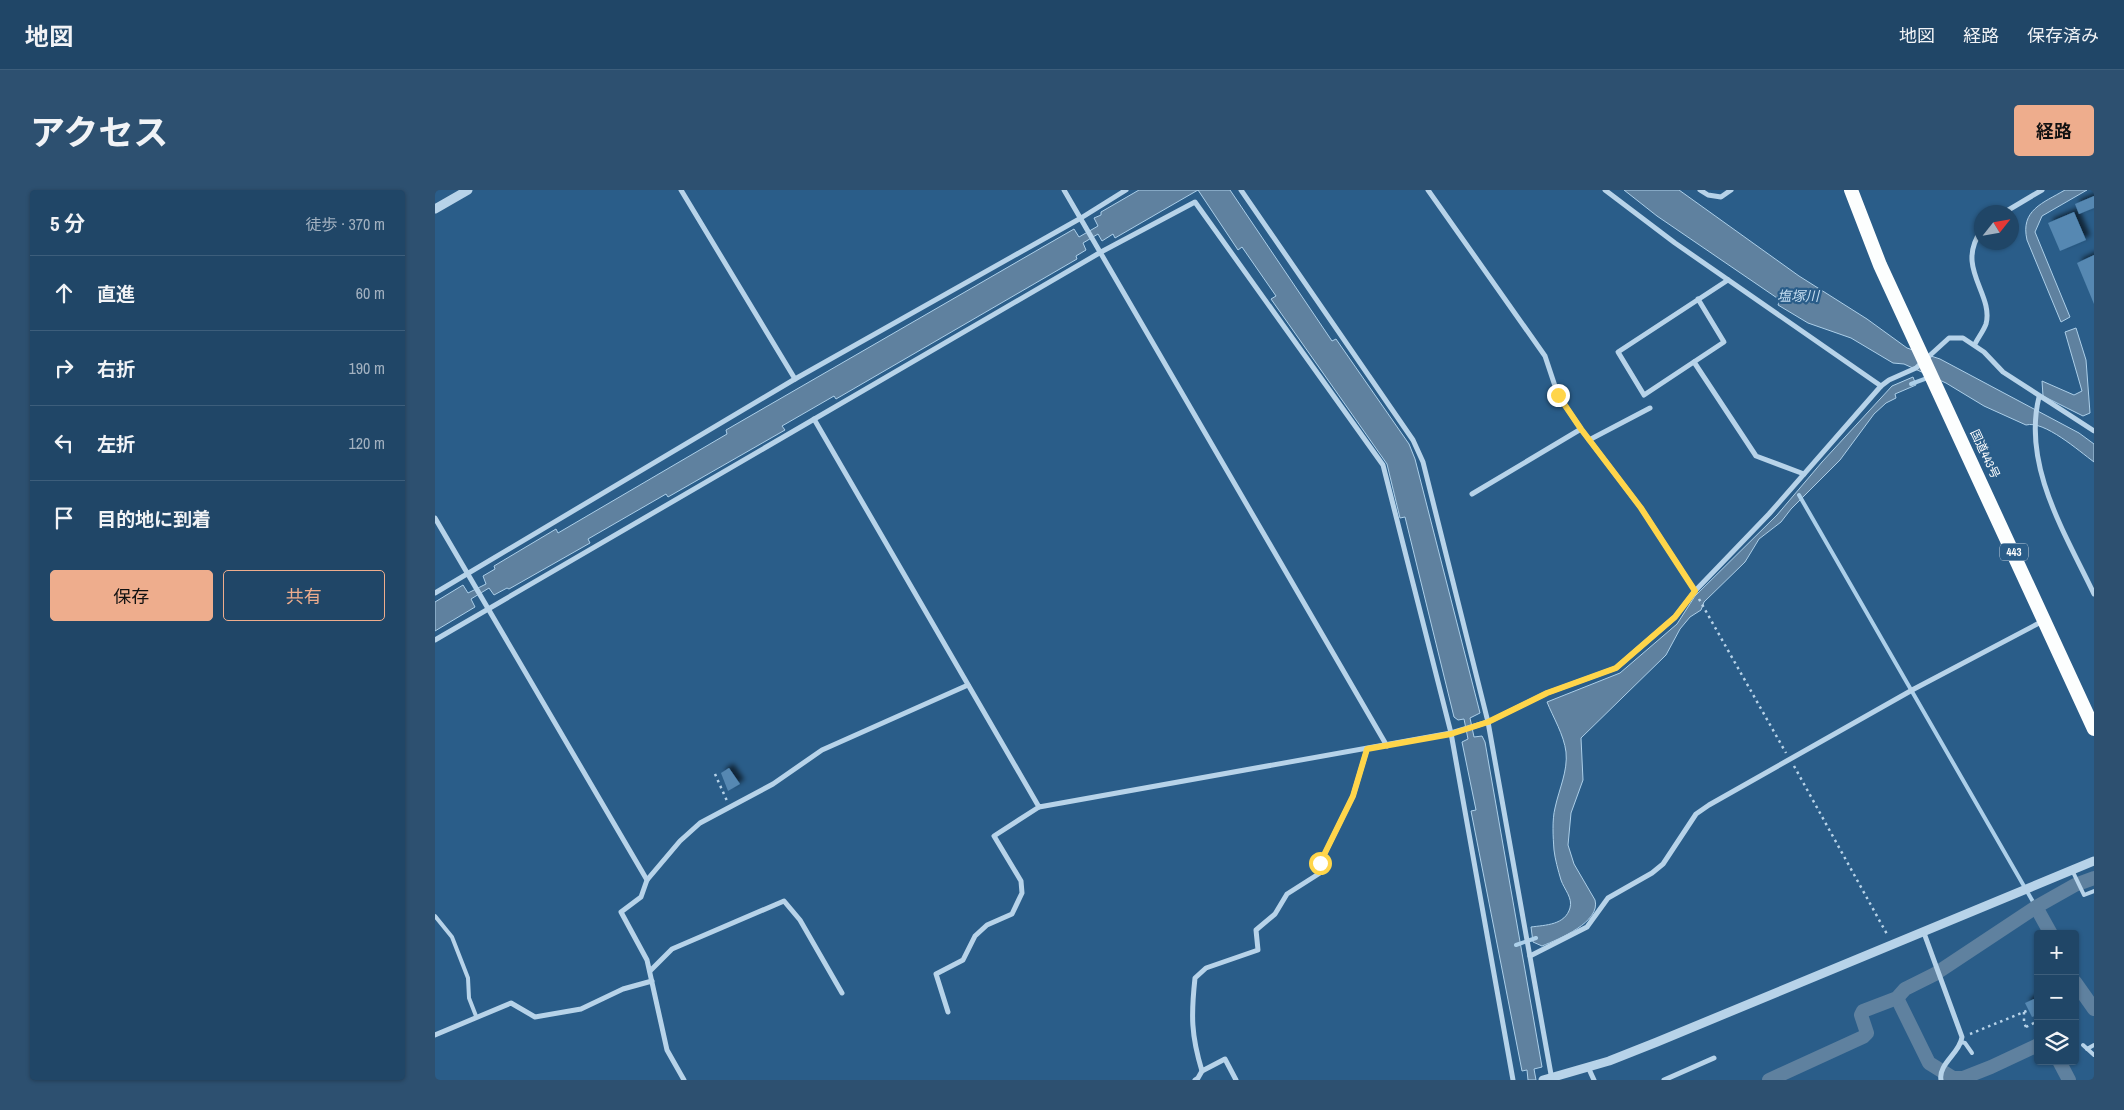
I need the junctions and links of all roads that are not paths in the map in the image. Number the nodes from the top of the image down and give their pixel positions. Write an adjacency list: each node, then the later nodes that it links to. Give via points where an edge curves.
1 (468, 190): 13 (street)
2 (681, 190): 22 (street)
3 (1064, 190): 14 (street)
4 (1125, 190): 14 (street)
5 (1241, 190): 41 (street, via 1413,440 1423,462)
6 (1428, 190): 27 (street, via 1545,356 1558,395)
7 (1605, 190): 17 (street)
8 (1700, 190): 9 (street, via 1721,197)
9 (1731, 190)
10 (1851, 190): 20 (highway, 国道443号 / 443, via 1880,265)
11 (2042, 190): 12 (street)
12 (2017, 205)
13 (435, 209)
14 (1081, 218): 16 (street); 22 (street)
15 (1974, 243): 19 (street, via 1972,259 1986,323)
16 (1101, 252): 26 (street); 43 (street, via 1195,202 1383,465); 44 (street)
17 (1729, 280): 18 (street); 23 (street)
18 (1698, 299): 21 (street, via 1724,342); 21 (street, via 1618,352 1644,394)
19 (1975, 344): 20 (street, via 1963,338 1949,338); 24 (street)
20 (1925, 358): 23 (street, via 1917,368); 38 (highway, 国道443号 / 443)
21 (1694, 362): 30 (street, via 1757,456)
22 (795, 379): 33 (street)
23 (1881, 386): 30 (street)
24 (2038, 400): 28 (street); 36 (street, via 2035,430 2041,474 2050,503)
25 (1650, 408): 29 (street)
26 (814, 419): 37 (street); 40 (street)
27 (1581, 429): 29 (street); 31 (street)
28 (2094, 431)
29 (1589, 440): 34 (street, via 1641,508)
30 (1804, 474): 34 (street)
31 (1472, 494)
32 (435, 518): 33 (street)
33 (467, 574): 35 (street); 37 (street)
34 (1695, 591): 41 (street, via 1675,617 1616,668 1547,693)
35 (435, 593)
36 (2094, 594)
37 (489, 608): 39 (street); 49 (street)
38 (2044, 620): 42 (highway, 国道443号 / 443); 53 (street, via 1914,689 1696,814 1663,864 1607,898 1587,927)
39 (435, 640)
40 (968, 685): 46 (street); 49 (street, via 822,750 773,784 700,823)
41 (1488, 722): 43 (street); 53 (street)
42 (2094, 728)
43 (1451, 734): 44 (street); 73 (street)
44 (1387, 746): 45 (street)
45 (1367, 749): 46 (street); 66 (street, via 1353,796 1320,863 1320,873 1287,894 1275,914 1256,930 1259,950 1206,968 1195,978 1191,1009 1193,1042)
46 (1039, 808): 57 (street, via 994,836 1021,881 1021,892 1012,914 987,925 975,936 963,960 936,974)
47 (2094, 861): 48 (street)
48 (2073, 873): 50 (lane, via 2084,895); 52 (street)
49 (647, 880): 54 (street, via 641,897 621,912)
50 (2094, 891)
51 (435, 916): 58 (lane, via 453,937)
52 (1924, 932): 60 (street); 65 (street, via 1657,1042)
53 (1530, 956): 68 (street)
54 (650, 971): 55 (street); 56 (street, via 672,949 784,901 800,920)
55 (652, 981): 58 (street, via 623,989 581,1009 535,1017 511,1003); 70 (street, via 667,1050)
56 (842, 993)
57 (948, 1012)
58 (477, 1016): 59 (street)
59 (435, 1035)
60 (1962, 1040): 62 (lane); 69 (street, via 1943,1069)
61 (2094, 1045): 63 (lane, via 2085,1047)
62 (1972, 1053)
63 (2094, 1055)
64 (1714, 1058): 67 (street)
65 (1588, 1067): 68 (street); 74 (street)
66 (1202, 1071): 71 (street); 72 (street, via 1225,1059)
67 (1679, 1074): 75 (street); 76 (street)
68 (1548, 1079)
69 (1941, 1079)
70 (684, 1080)
71 (1195, 1080)
72 (1236, 1080)
73 (1513, 1080)
74 (1594, 1080)
75 (1664, 1080)
76 (1682, 1080)

